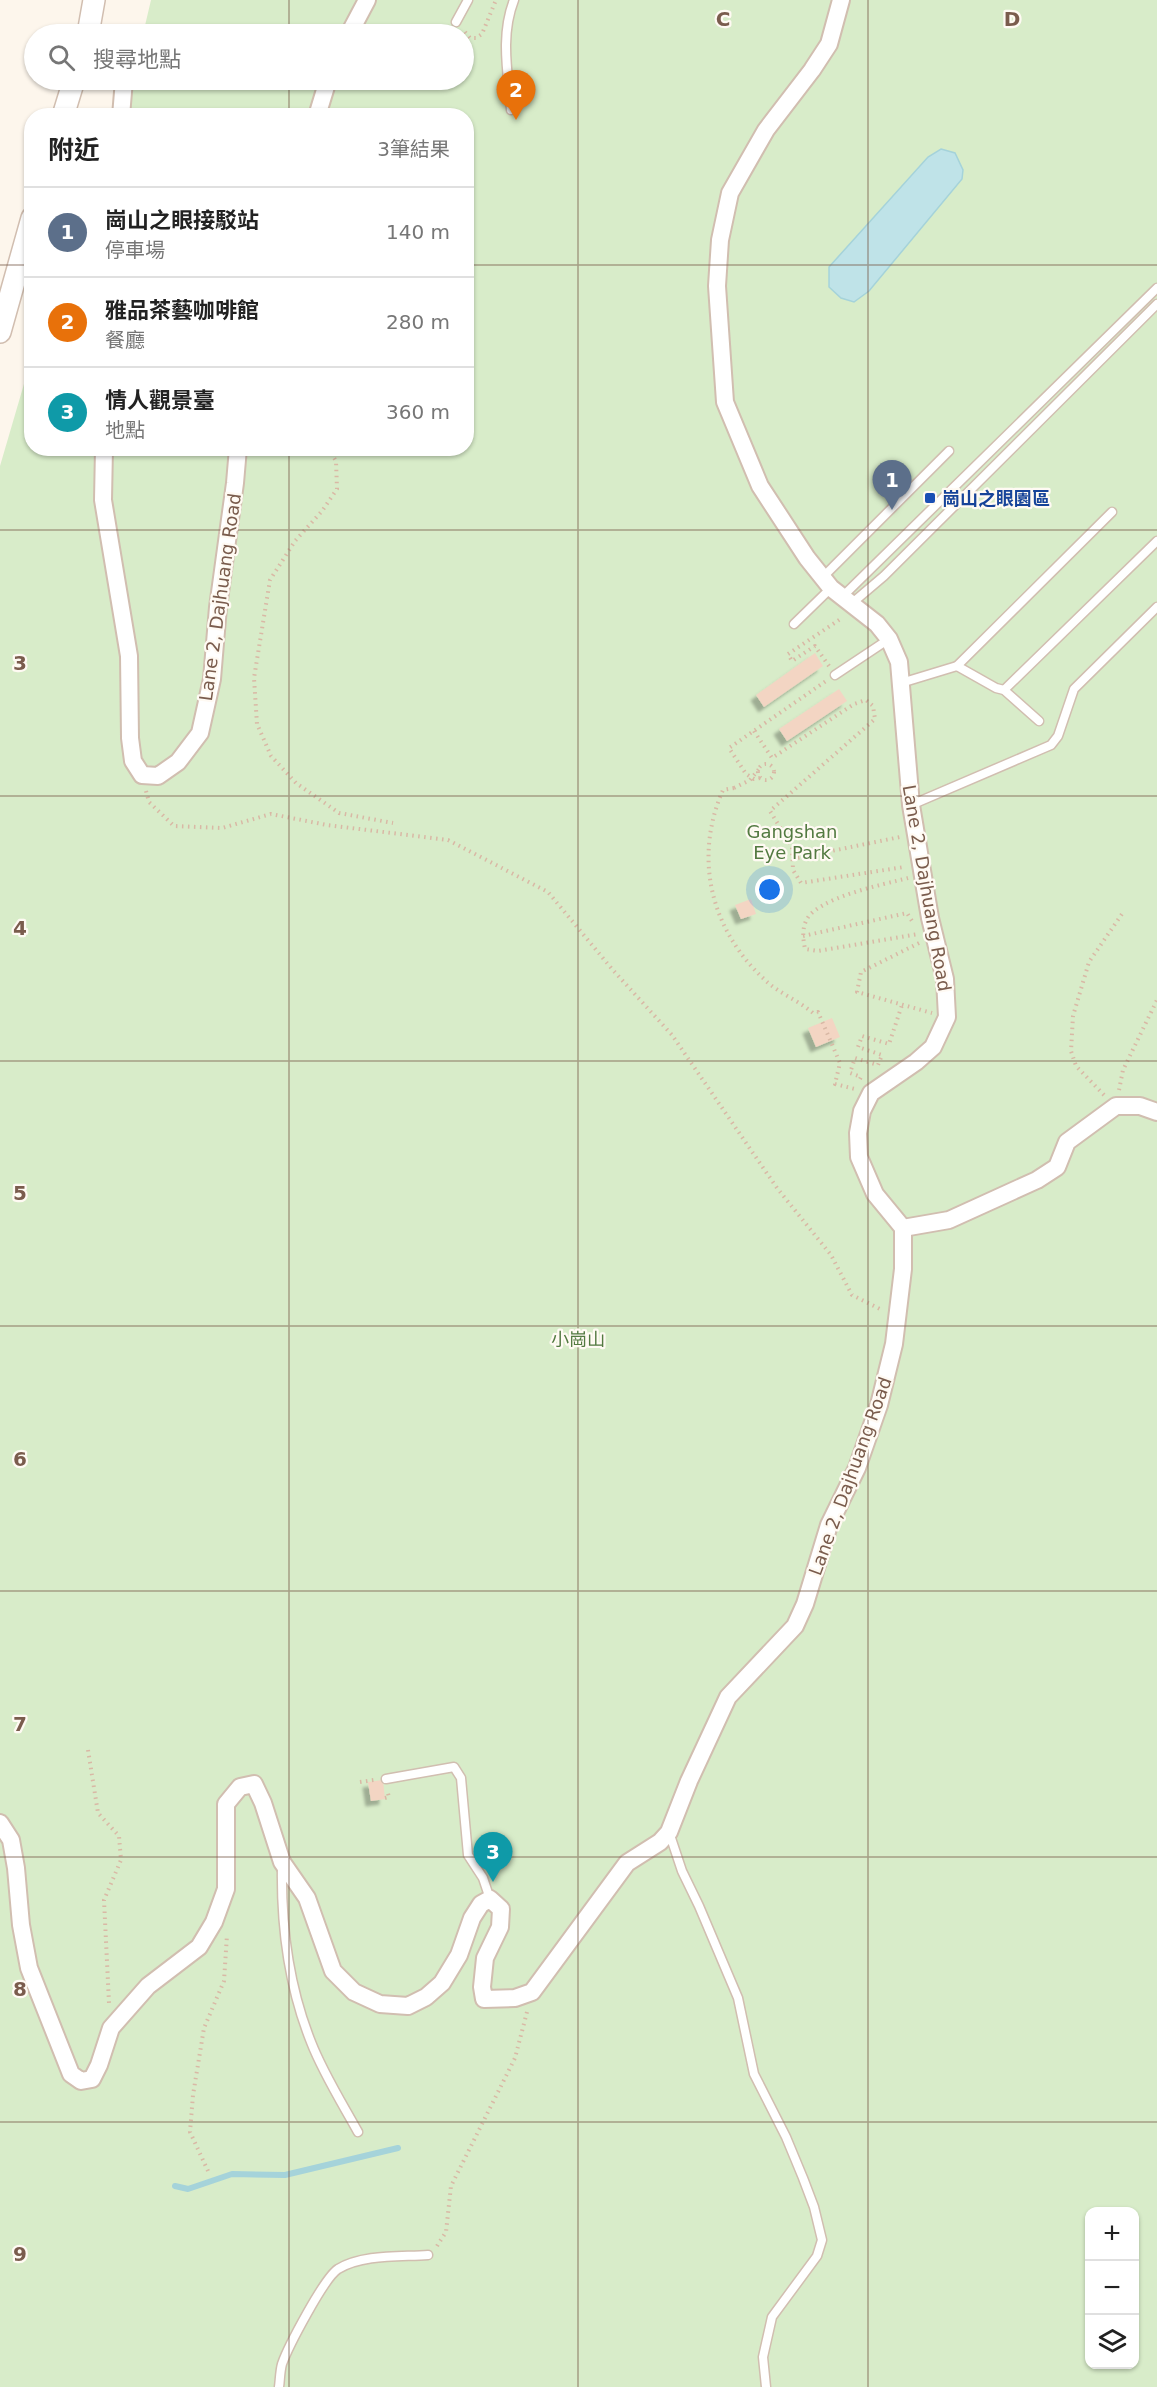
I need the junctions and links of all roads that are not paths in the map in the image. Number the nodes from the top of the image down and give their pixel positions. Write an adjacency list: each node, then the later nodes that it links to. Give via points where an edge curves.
1 (94, 0): 7 (street)
2 (367, 0): 8 (street)
3 (468, 0): 6 (lane)
4 (514, 0): 15 (lane, via 507,18 505,48)
5 (841, 0): 25 (street, Lane 2, Dajhuang Road, via 829,44 766,130 730,193 720,240 717,286 725,402 760,486)
6 (456, 22)
7 (93, 24)
8 (354, 24)
9 (71, 90): 12 (street)
10 (123, 90): 13 (street)
11 (325, 90): 14 (street)
12 (65, 108)
13 (122, 108)
14 (319, 108)
15 (511, 110)
16 (24, 246): 19 (street)
17 (1157, 288): 25 (lane)
18 (1157, 304): 25 (lane, via 884,576)
19 (0, 332)
20 (950, 451): 25 (lane)
21 (105, 456): 22 (street, Lane 2, Dajhuang Road, via 103,500 129,656 133,761 141,776 158,776 177,762 200,733 212,679)
22 (238, 456)
23 (1112, 512): 29 (lane)
24 (1157, 541): 32 (lane)
25 (840, 595): 27 (lane); 28 (street, Lane 2, Dajhuang Road, via 877,624)
26 (1157, 607): 34 (lane, via 1074,688 1058,736 1051,745)
27 (794, 624)
28 (889, 639): 30 (lane); 31 (street, Lane 2, Dajhuang Road, via 899,662)
29 (957, 666): 31 (lane); 32 (lane)
30 (835, 675)
31 (901, 683): 34 (street, Lane 2, Dajhuang Road)
32 (1004, 690): 33 (lane)
33 (1039, 721)
34 (911, 805): 36 (street, Lane 2, Dajhuang Road, via 930,918 945,979 947,1017 933,1047 871,1093 858,1133 859,1157 875,1194)
35 (1157, 1112): 36 (street, via 1140,1106 1116,1106 1067,1142 1057,1167 1036,1180 949,1220)
36 (903, 1228): 39 (street, Lane 2, Dajhuang Road, via 903,1269 894,1344 879,1405 857,1468 829,1525 805,1604 795,1626 728,1696)
37 (386, 1779): 41 (lane, via 454,1767 461,1778 468,1855 483,1878)
38 (0, 1823): 40 (street, via 11,1839 29,1968 71,2074 81,2081 92,2079 111,2028 148,1986 198,1947 214,1922 226,1889 226,1804 240,1786 254,1784)
39 (669, 1832): 41 (street, via 627,1863 532,1992 515,1998 484,1999 485,1958 500,1927 501,1909); 45 (lane, via 738,1998 754,2074 786,2136 814,2207 822,2240 817,2256 772,2317 763,2358)
40 (282, 1862): 41 (street, via 307,1898 333,1971 354,1992 380,2004 408,2006 442,1983 459,1955 472,1918 481,1904); 42 (lane, via 281,1905 297,2003 311,2044)
41 (490, 1899)
42 (358, 2132)
43 (428, 2255): 44 (lane, via 370,2260 337,2270 296,2336 282,2365)
44 (279, 2387)
45 (766, 2387)

